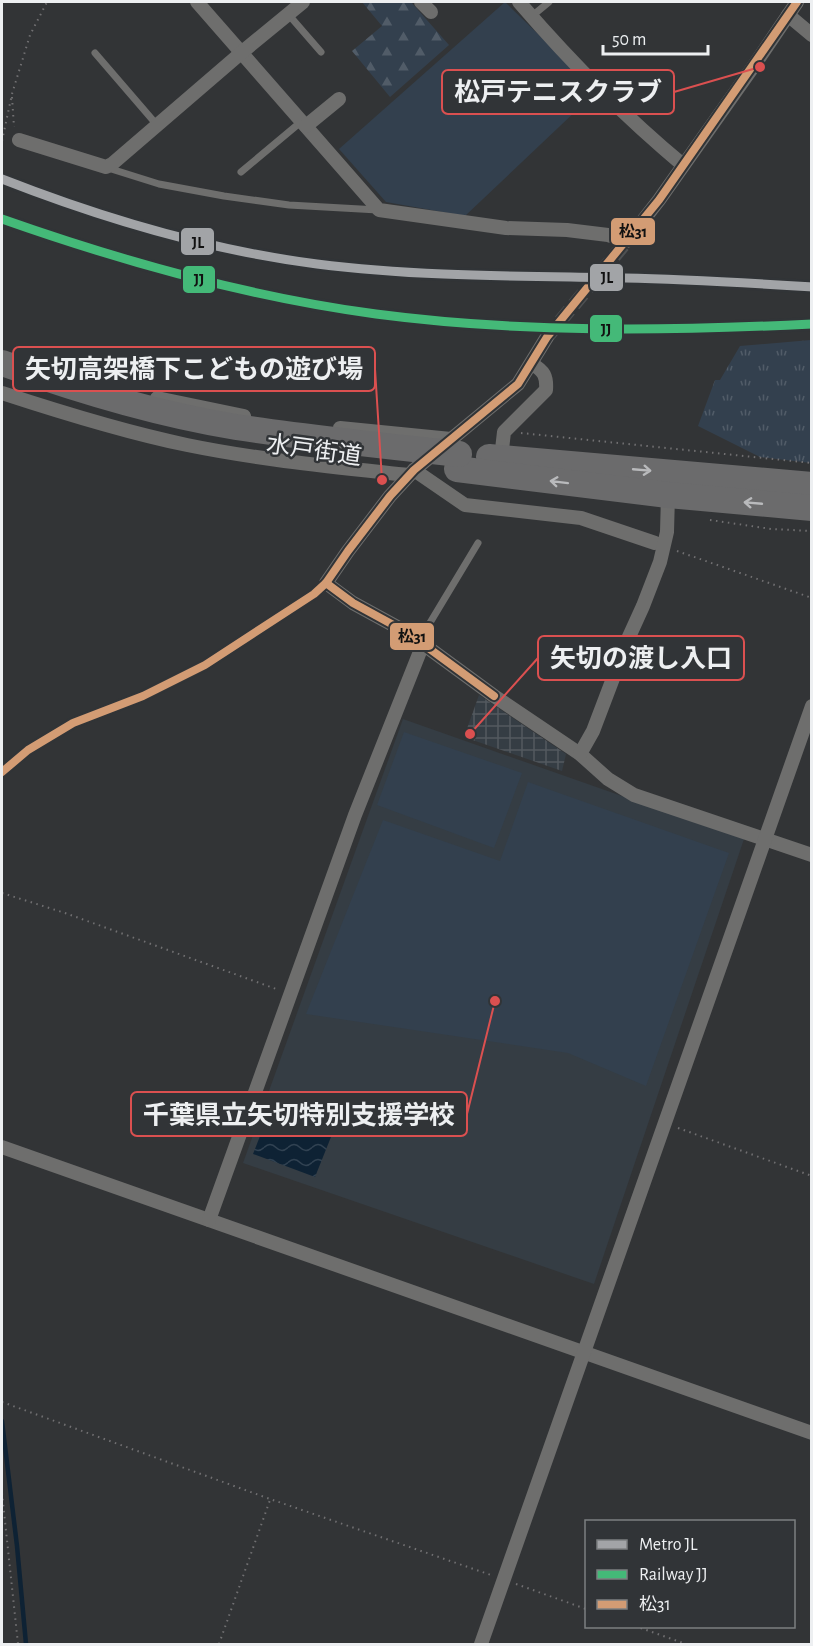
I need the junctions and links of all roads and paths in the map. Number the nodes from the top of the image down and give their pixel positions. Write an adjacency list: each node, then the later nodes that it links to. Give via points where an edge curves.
1 (47, 2): 14 (path, via 30,35)
2 (197, 2): 11 (street)
3 (303, 2): 7 (street)
4 (519, 2): 9 (street)
5 (549, 2): 9 (lane)
6 (797, 2): 8 (street)
7 (288, 14): 11 (street); 12 (lane)
8 (788, 15): 10 (street); 20 (street)
9 (532, 16): 20 (street, via 564,52)
10 (812, 35)
11 (241, 52): 16 (street); 17 (street)
12 (321, 52)
13 (95, 53): 17 (lane)
14 (12, 94): 18 (path, via 14,134); 19 (path)
15 (339, 99): 16 (street)
16 (304, 123): 22 (lane); 23 (street)
17 (157, 125): 21 (street)
18 (19, 140): 21 (street)
19 (2, 141)
20 (683, 165): 23 (street, via 627,241 608,235 506,228)
21 (106, 167): 23 (lane, via 159,184 224,196 289,205)
22 (241, 172)
23 (379, 210)
24 (547, 337): 27 (street)
25 (2, 351): 31 (street, via 101,384 166,400)
26 (2, 363): 31 (highway, 水戸街道, bridge, via 139,407 234,427)
27 (532, 364): 30 (street, via 547,378 546,390); 31 (street)
28 (2, 380): 31 (highway, 水戸街道, via 137,421 222,438 343,455)
29 (2, 393): 34 (street, via 86,420 187,445 290,462)
30 (504, 432): 32 (street); 33 (path)
31 (456, 454): 32 (highway, 水戸街道); 34 (street); 36 (highway, 水戸街道, one-way to 31)
32 (501, 458): 35 (highway, 水戸街道, one-way to 35)
33 (812, 463)
34 (412, 473): 41 (street, via 465,506 581,518); 43 (street, via 390,496)
35 (812, 485)
36 (668, 495): 37 (highway, 水戸街道, one-way to 36); 47 (street, via 667,532 660,562 593,731)
37 (812, 508)
38 (708, 520): 39 (path)
39 (812, 531)
40 (478, 543): 45 (lane)
41 (655, 543)
42 (671, 549): 44 (path)
43 (326, 583): 45 (street); 48 (lane, via 205,665 143,696 73,723 28,750)
44 (812, 598)
45 (421, 643): 47 (street); 52 (street)
46 (812, 706): 49 (street)
47 (580, 754): 49 (street, via 608,780 634,795)
48 (2, 772)
49 (764, 839): 50 (street); 53 (street)
50 (812, 855)
51 (2, 893): 52 (path)
52 (290, 994): 56 (street)
53 (664, 1123): 55 (path); 57 (street)
54 (2, 1148): 56 (street)
55 (812, 1176)
56 (209, 1220): 57 (street)
57 (584, 1352): 59 (street); 62 (street)
58 (3, 1402): 61 (path)
59 (812, 1433)
60 (2, 1493): 65 (path)
61 (270, 1499): 62 (path); 66 (path)
62 (504, 1580): 63 (path); 67 (street)
63 (585, 1609)
64 (641, 1628): 68 (path)
65 (18, 1644)
66 (219, 1644)
67 (482, 1644)
68 (686, 1644)

